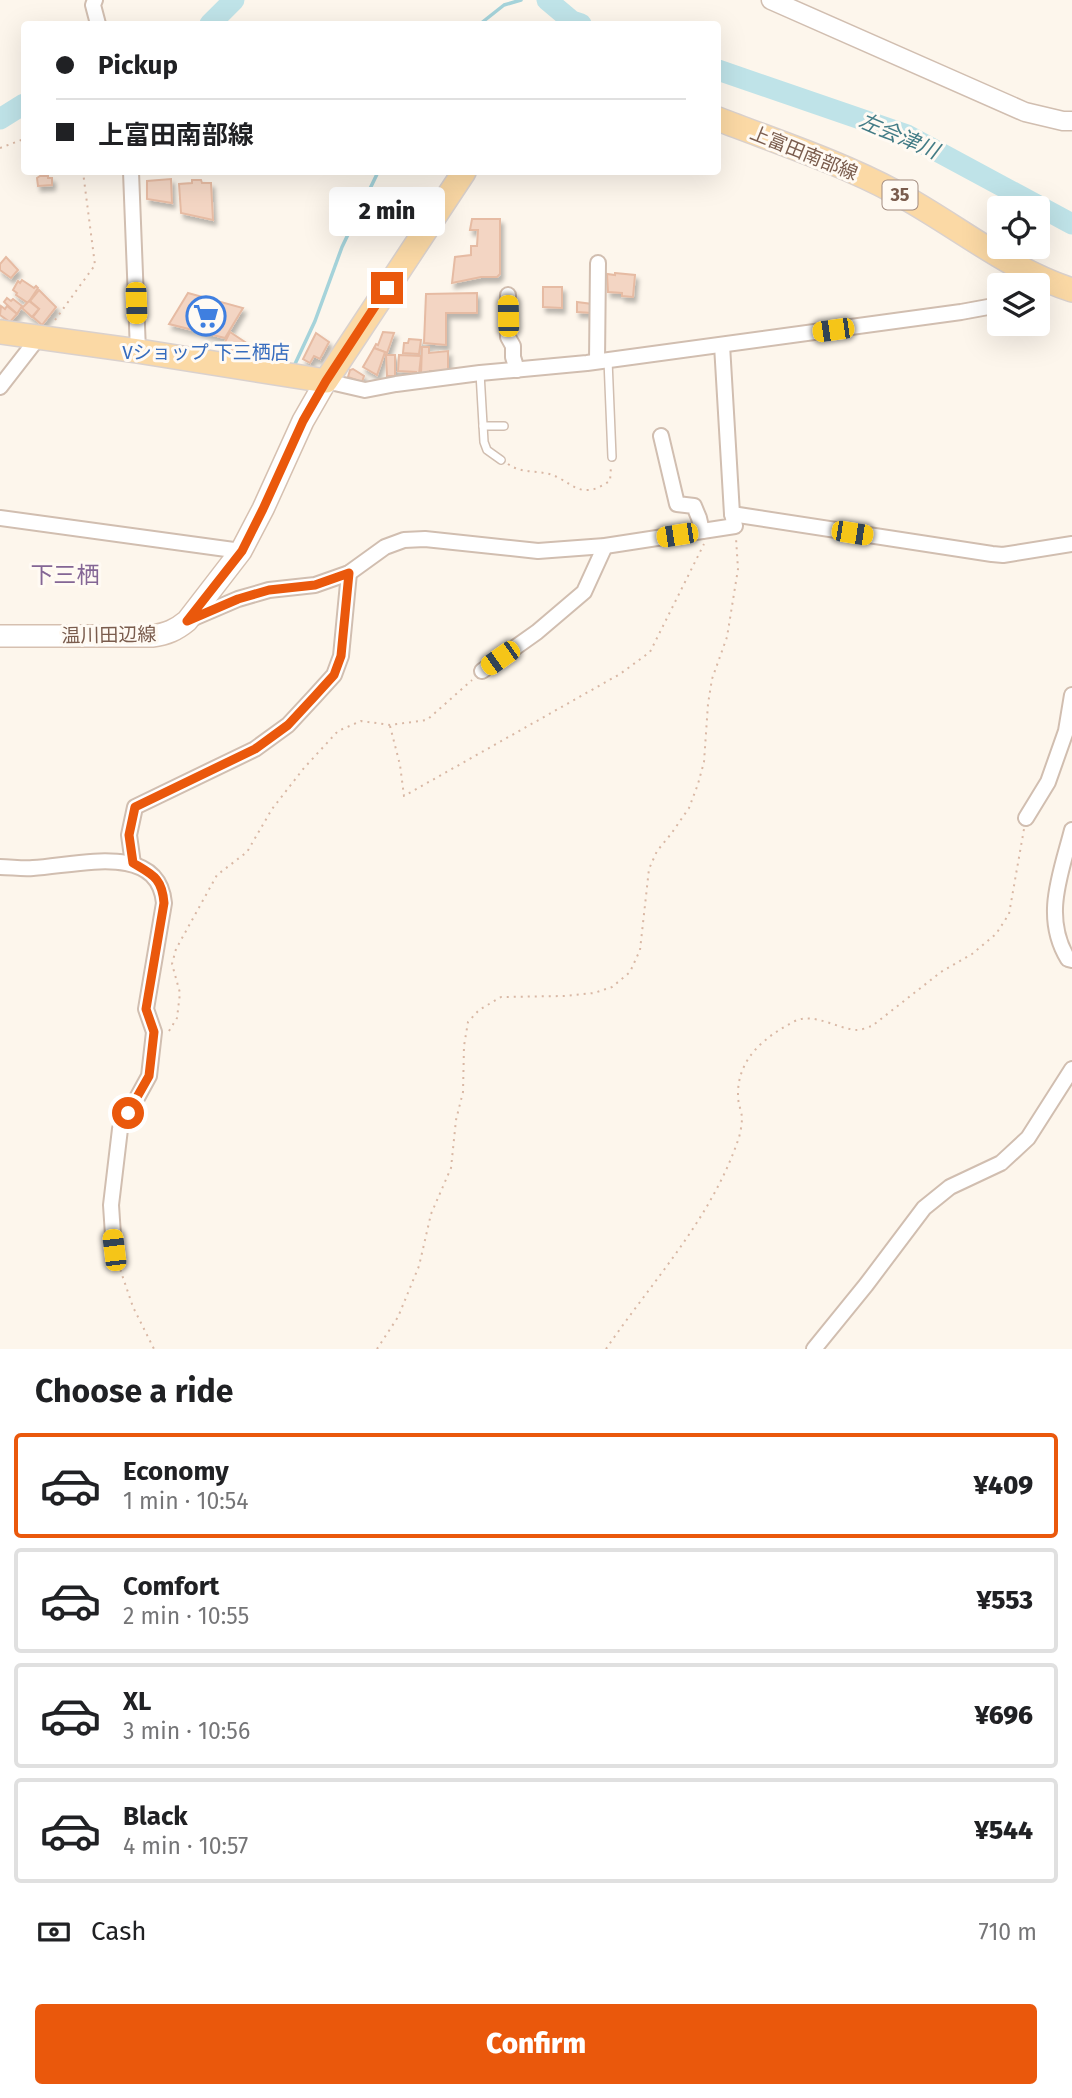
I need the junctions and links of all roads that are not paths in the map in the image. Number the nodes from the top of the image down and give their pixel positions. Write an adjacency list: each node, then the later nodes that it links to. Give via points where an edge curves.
1 (95, 0): 3 (street)
2 (771, 0): 5 (street, via 1025,112)
3 (97, 21)
4 (721, 120): 9 (main road, 上富田南部線 / 35, via 897,193)
5 (1072, 121)
6 (131, 175): 17 (street)
7 (462, 175): 21 (main road)
8 (598, 263): 18 (street)
9 (1026, 273)
10 (1050, 286): 11 (main road, 上富田南部線 / 35)
11 (1072, 290)
12 (508, 295): 19 (street, via 508,337)
13 (987, 307): 16 (street)
14 (0, 332): 15 (main road)
15 (40, 338): 17 (main road); 22 (street)
16 (722, 345): 18 (street); 29 (street)
17 (138, 351): 21 (main road)
18 (603, 361): 19 (street); 26 (lane)
19 (517, 370): 20 (street)
20 (481, 373): 21 (street, via 365,390); 23 (lane)
21 (326, 381): 33 (main road, 温川田辺線)
22 (0, 387)
23 (483, 426): 24 (lane); 27 (lane, via 487,450)
24 (504, 426)
25 (661, 436): 30 (street, via 677,504 694,506)
26 (612, 457)
27 (501, 460)
28 (0, 518): 33 (street)
29 (734, 520): 30 (street); 31 (street, via 1003,555)
30 (706, 531): 32 (street)
31 (1072, 544)
32 (605, 546): 34 (street, via 538,551 404,540); 37 (street, via 584,592)
33 (242, 551): 35 (main road, 温川田辺線)
34 (349, 573): 35 (street, via 315,585 238,599); 42 (street, via 341,656 334,675 288,725 255,749 135,807 129,835)
35 (187, 621): 36 (main road, 温川田辺線, via 166,634 152,636)
36 (0, 636)
37 (482, 671)
38 (1072, 695): 39 (street, via 1066,731 1048,782)
39 (1026, 818)
40 (1072, 830): 41 (street)
41 (1068, 858): 44 (street, via 1055,892 1055,929 1061,948)
42 (133, 863): 43 (street); 46 (street, via 154,876 163,889 164,903 146,1009 154,1032 149,1076 120,1129 111,1205)
43 (0, 867)
44 (1072, 960)
45 (1072, 1069): 47 (street, via 1028,1138 1001,1163 950,1188 924,1208)
46 (114, 1250)
47 (814, 1349)

